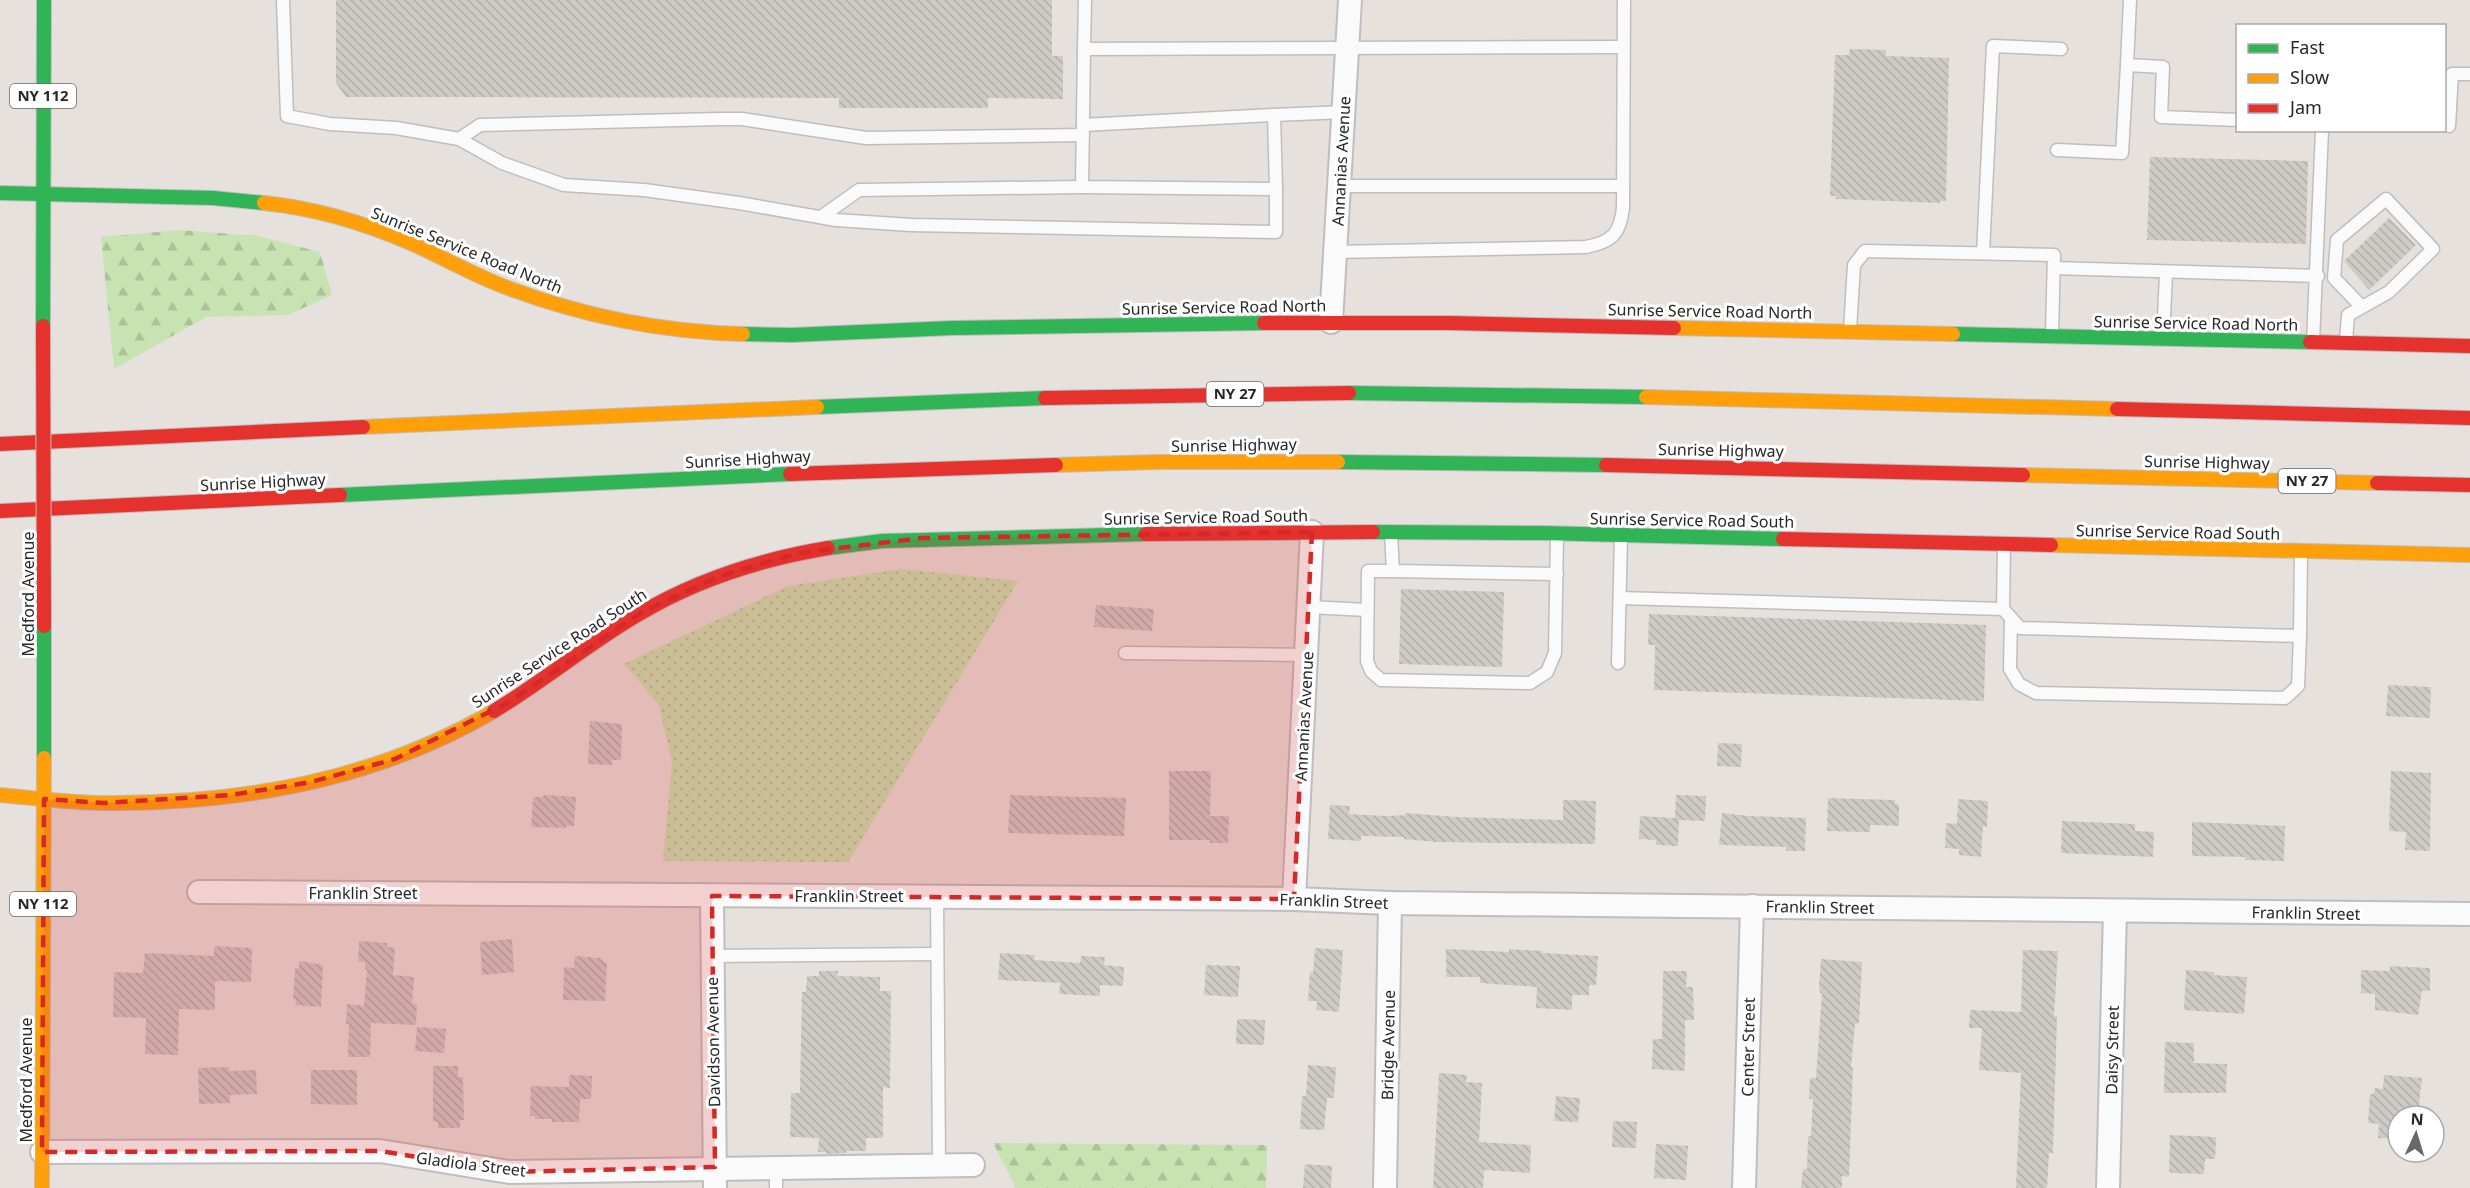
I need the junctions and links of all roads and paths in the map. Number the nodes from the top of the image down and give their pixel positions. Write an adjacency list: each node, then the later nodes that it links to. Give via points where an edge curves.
1 (44, 0): 26 (main road, Medford Avenue / NY 112)
2 (283, 0): 19 (lane, via 287,116)
3 (1085, 0): 9 (lane)
4 (1350, 0): 8 (street, Annanias Avenue)
5 (1624, 0): 7 (lane)
6 (2130, 0): 11 (lane)
7 (1623, 47): 8 (lane); 22 (lane)
8 (1347, 48): 9 (lane); 13 (street, Annanias Avenue)
9 (1084, 49): 17 (lane)
10 (2061, 49): 29 (lane, via 1993,46)
11 (2127, 65): 15 (lane, via 2163,67 2161,117); 20 (lane, via 2122,153)
12 (2470, 74): 16 (lane, via 2452,74)
13 (1344, 112): 14 (lane); 21 (street, Annanias Avenue)
14 (1274, 115): 17 (lane); 24 (lane)
15 (2236, 120)
16 (2449, 126)
17 (1083, 130): 19 (lane, via 866,138 719,119 480,125); 23 (lane)
18 (2322, 132): 32 (lane)
19 (459, 139): 27 (lane, via 502,163 564,184 644,190)
20 (2057, 150)
21 (1340, 186): 22 (lane); 28 (street, Annanias Avenue)
22 (1623, 186): 28 (lane, via 1619,228 1607,241 1593,246)
23 (1082, 187): 24 (lane); 27 (lane, via 859,190)
24 (1276, 189): 27 (lane, via 1276,232 911,225)
25 (0, 193): 26 (main road, Sunrise Service Road North)
26 (43, 193): 34 (main road, Sunrise Service Road North, via 213,198 291,206 401,240 544,301 626,322 708,333 792,336 952,328); 63 (main road, Medford Avenue / NY 112, bridge)
27 (821, 217)
28 (1335, 252): 34 (street, Annanias Avenue)
29 (1983, 253): 30 (lane, via 2055,255); 35 (lane, via 1865,251 1854,265)
30 (2054, 268): 31 (lane); 36 (lane)
31 (2166, 273): 32 (lane); 37 (lane)
32 (2318, 276): 38 (lane)
33 (2362, 307): 33 (lane, via 2389,292 2433,249 2386,199 2337,240 2334,278); 39 (lane, via 2348,315)
34 (1331, 322): 35 (main road, Sunrise Service Road North)
35 (1850, 331): 36 (main road, Sunrise Service Road North)
36 (2051, 336): 37 (main road, Sunrise Service Road North)
37 (2163, 338): 38 (main road, Sunrise Service Road North)
38 (2313, 342): 39 (main road, Sunrise Service Road North)
39 (2346, 343): 40 (main road, Sunrise Service Road North)
40 (2470, 346)
41 (2470, 418): 42 (main road, NY 27, via 1637,397 1313,393 951,400)
42 (0, 444)
43 (2470, 485): 44 (main road, Sunrise Highway / NY 27, via 1490,462 1180,462 830,472)
44 (0, 512)
45 (1312, 532): 46 (main road, Sunrise Service Road South); 55 (street, Annanias Avenue); 63 (main road, Sunrise Service Road South, via 922,538 798,553 720,576 662,602 609,632 509,702 434,743 395,759 311,782 231,795 104,802)
46 (1391, 532): 47 (main road, Sunrise Service Road South); 52 (lane)
47 (1557, 533): 48 (main road, Sunrise Service Road South); 53 (lane)
48 (1621, 535): 49 (main road, Sunrise Service Road South); 54 (lane)
49 (2004, 544): 50 (main road, Sunrise Service Road South); 57 (lane)
50 (2301, 551): 51 (main road, Sunrise Service Road South); 58 (lane)
51 (2470, 555)
52 (1393, 571): 53 (lane); 56 (lane, via 1368,571)
53 (1557, 574): 56 (lane, via 1555,653 1547,672 1530,683 1381,680 1366,661)
54 (1620, 598): 57 (lane); 61 (lane)
55 (1309, 607): 56 (lane); 60 (street, Annanias Avenue)
56 (1367, 610)
57 (2007, 614): 58 (lane, via 2020,628); 58 (lane, via 2010,669 2019,684 2036,693 2285,698 2298,686)
58 (2300, 636)
59 (1125, 653): 60 (lane)
60 (1307, 655): 67 (street, Annanias Avenue)
61 (1618, 663)
62 (0, 795): 63 (main road, Sunrise Service Road South)
63 (44, 799): 74 (main road, Medford Avenue / NY 112)
64 (199, 892): 65 (street, Franklin Street)
65 (712, 896): 66 (street, Franklin Street); 73 (street, Davidson Avenue)
66 (937, 897): 67 (street, Franklin Street); 72 (lane)
67 (1294, 899): 68 (street, Franklin Street)
68 (1390, 903): 69 (street, Franklin Street); 80 (street, Bridge Avenue)
69 (1752, 906): 70 (street, Franklin Street); 81 (street, Center Street)
70 (2115, 911): 71 (street, Franklin Street); 82 (street, Daisy Street)
71 (2470, 914)
72 (937, 954): 73 (lane); 75 (lane)
73 (712, 956): 78 (street, Davidson Avenue)
74 (42, 1152): 78 (street, Gladiola Street, via 380,1151 509,1172); 79 (main road, Medford Avenue / NY 112)
75 (939, 1165): 76 (street, Gladiola Street); 77 (street, Gladiola Street)
76 (973, 1165)
77 (776, 1177): 78 (street, Gladiola Street)
78 (715, 1178)
79 (42, 1188)
80 (1385, 1188)
81 (1744, 1188)
82 (2108, 1188)

